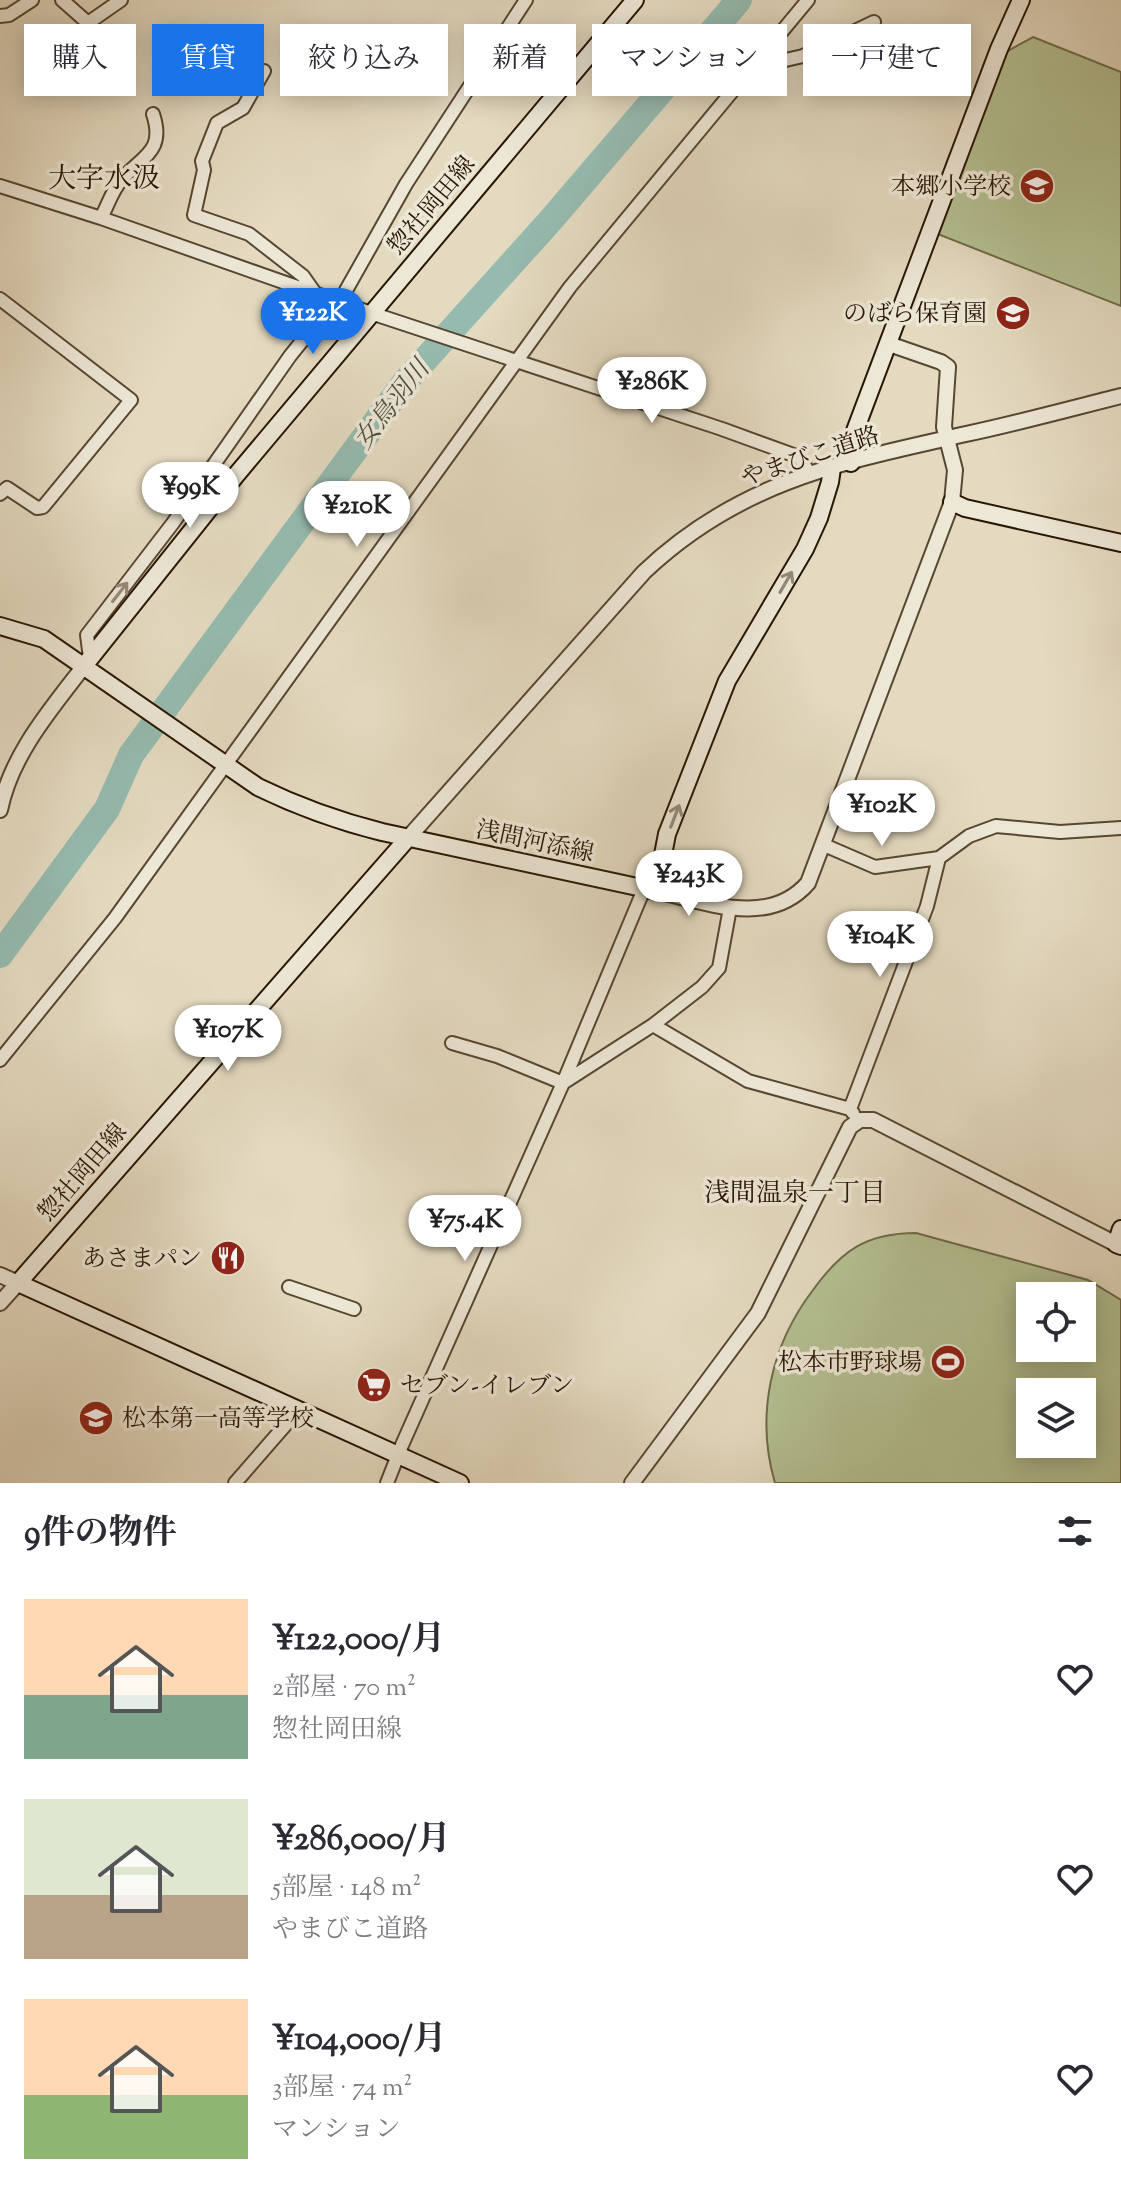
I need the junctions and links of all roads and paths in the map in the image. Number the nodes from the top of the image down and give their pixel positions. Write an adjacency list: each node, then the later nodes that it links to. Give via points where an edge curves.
1 (32, 0): 8 (street)
2 (62, 0): 3 (street, via 88,23)
3 (121, 0)
4 (526, 0): 18 (street)
5 (635, 0): 20 (main road, 惣社岡田線)
6 (808, 0): 10 (street)
7 (1021, 0): 21 (main road)
8 (0, 16)
9 (874, 22): 11 (street)
10 (787, 25)
11 (787, 60)
12 (250, 96): 17 (street, via 243,108 217,123 202,161 194,215 249,234 303,276)
13 (728, 96): 22 (street)
14 (153, 114): 16 (street, via 158,135 152,149 121,179)
15 (0, 186): 16 (street)
16 (101, 218): 17 (street)
17 (315, 293): 18 (street)
18 (338, 300): 20 (street); 32 (street, one-way to 18, via 87,635 290,356)
19 (2, 304): 28 (street, via 131,400 43,507 7,488)
20 (371, 313): 22 (street); 32 (main road, 惣社岡田線)
21 (889, 344): 24 (street, via 948,367); 25 (main road, via 850,444)
22 (512, 359): 27 (street, via 799,457); 33 (street)
23 (1121, 396): 24 (street, やまびこ道路)
24 (947, 438): 25 (street, やまびこ道路); 29 (street, via 955,470)
25 (851, 463): 26 (street, やまびこ道路)
26 (832, 468): 27 (street, やまびこ道路); 40 (main road, one-way to 26, via 727,681 805,549)
27 (810, 474): 37 (street, やまびこ道路, via 734,504 662,554)
28 (0, 494)
29 (952, 502): 30 (main road); 38 (street)
30 (1121, 543)
31 (0, 626): 32 (main road, 浅間河添線, via 44,639)
32 (87, 662): 33 (main road, 浅間河添線, via 99,677); 34 (street, via 24,748)
33 (221, 762): 37 (main road, 浅間河添線, via 297,806); 44 (street, via 115,918)
34 (2, 795): 35 (street)
35 (0, 810)
36 (1121, 828): 39 (street, via 1060,832 996,826 969,836)
37 (408, 838): 40 (main road, 浅間河添線); 49 (main road, 惣社岡田線)
38 (824, 845): 39 (street, via 875,867); 41 (street, via 799,894 769,909)
39 (939, 858): 46 (street)
40 (650, 890): 41 (street); 45 (street)
41 (730, 908): 42 (street, via 719,968)
42 (653, 1025): 45 (street); 46 (street, via 748,1081)
43 (452, 1043): 45 (street)
44 (0, 1060)
45 (563, 1083): 54 (street)
46 (855, 1115): 47 (street); 58 (street, via 758,1313)
47 (1119, 1239)
48 (0, 1275): 49 (street)
49 (18, 1283): 51 (street); 53 (main road)
50 (289, 1287): 52 (street)
51 (0, 1303)
52 (354, 1309)
53 (294, 1410): 54 (main road); 55 (street)
54 (397, 1456): 56 (street); 57 (main road)
55 (235, 1483)
56 (387, 1483)
57 (460, 1483)
58 (632, 1483)

